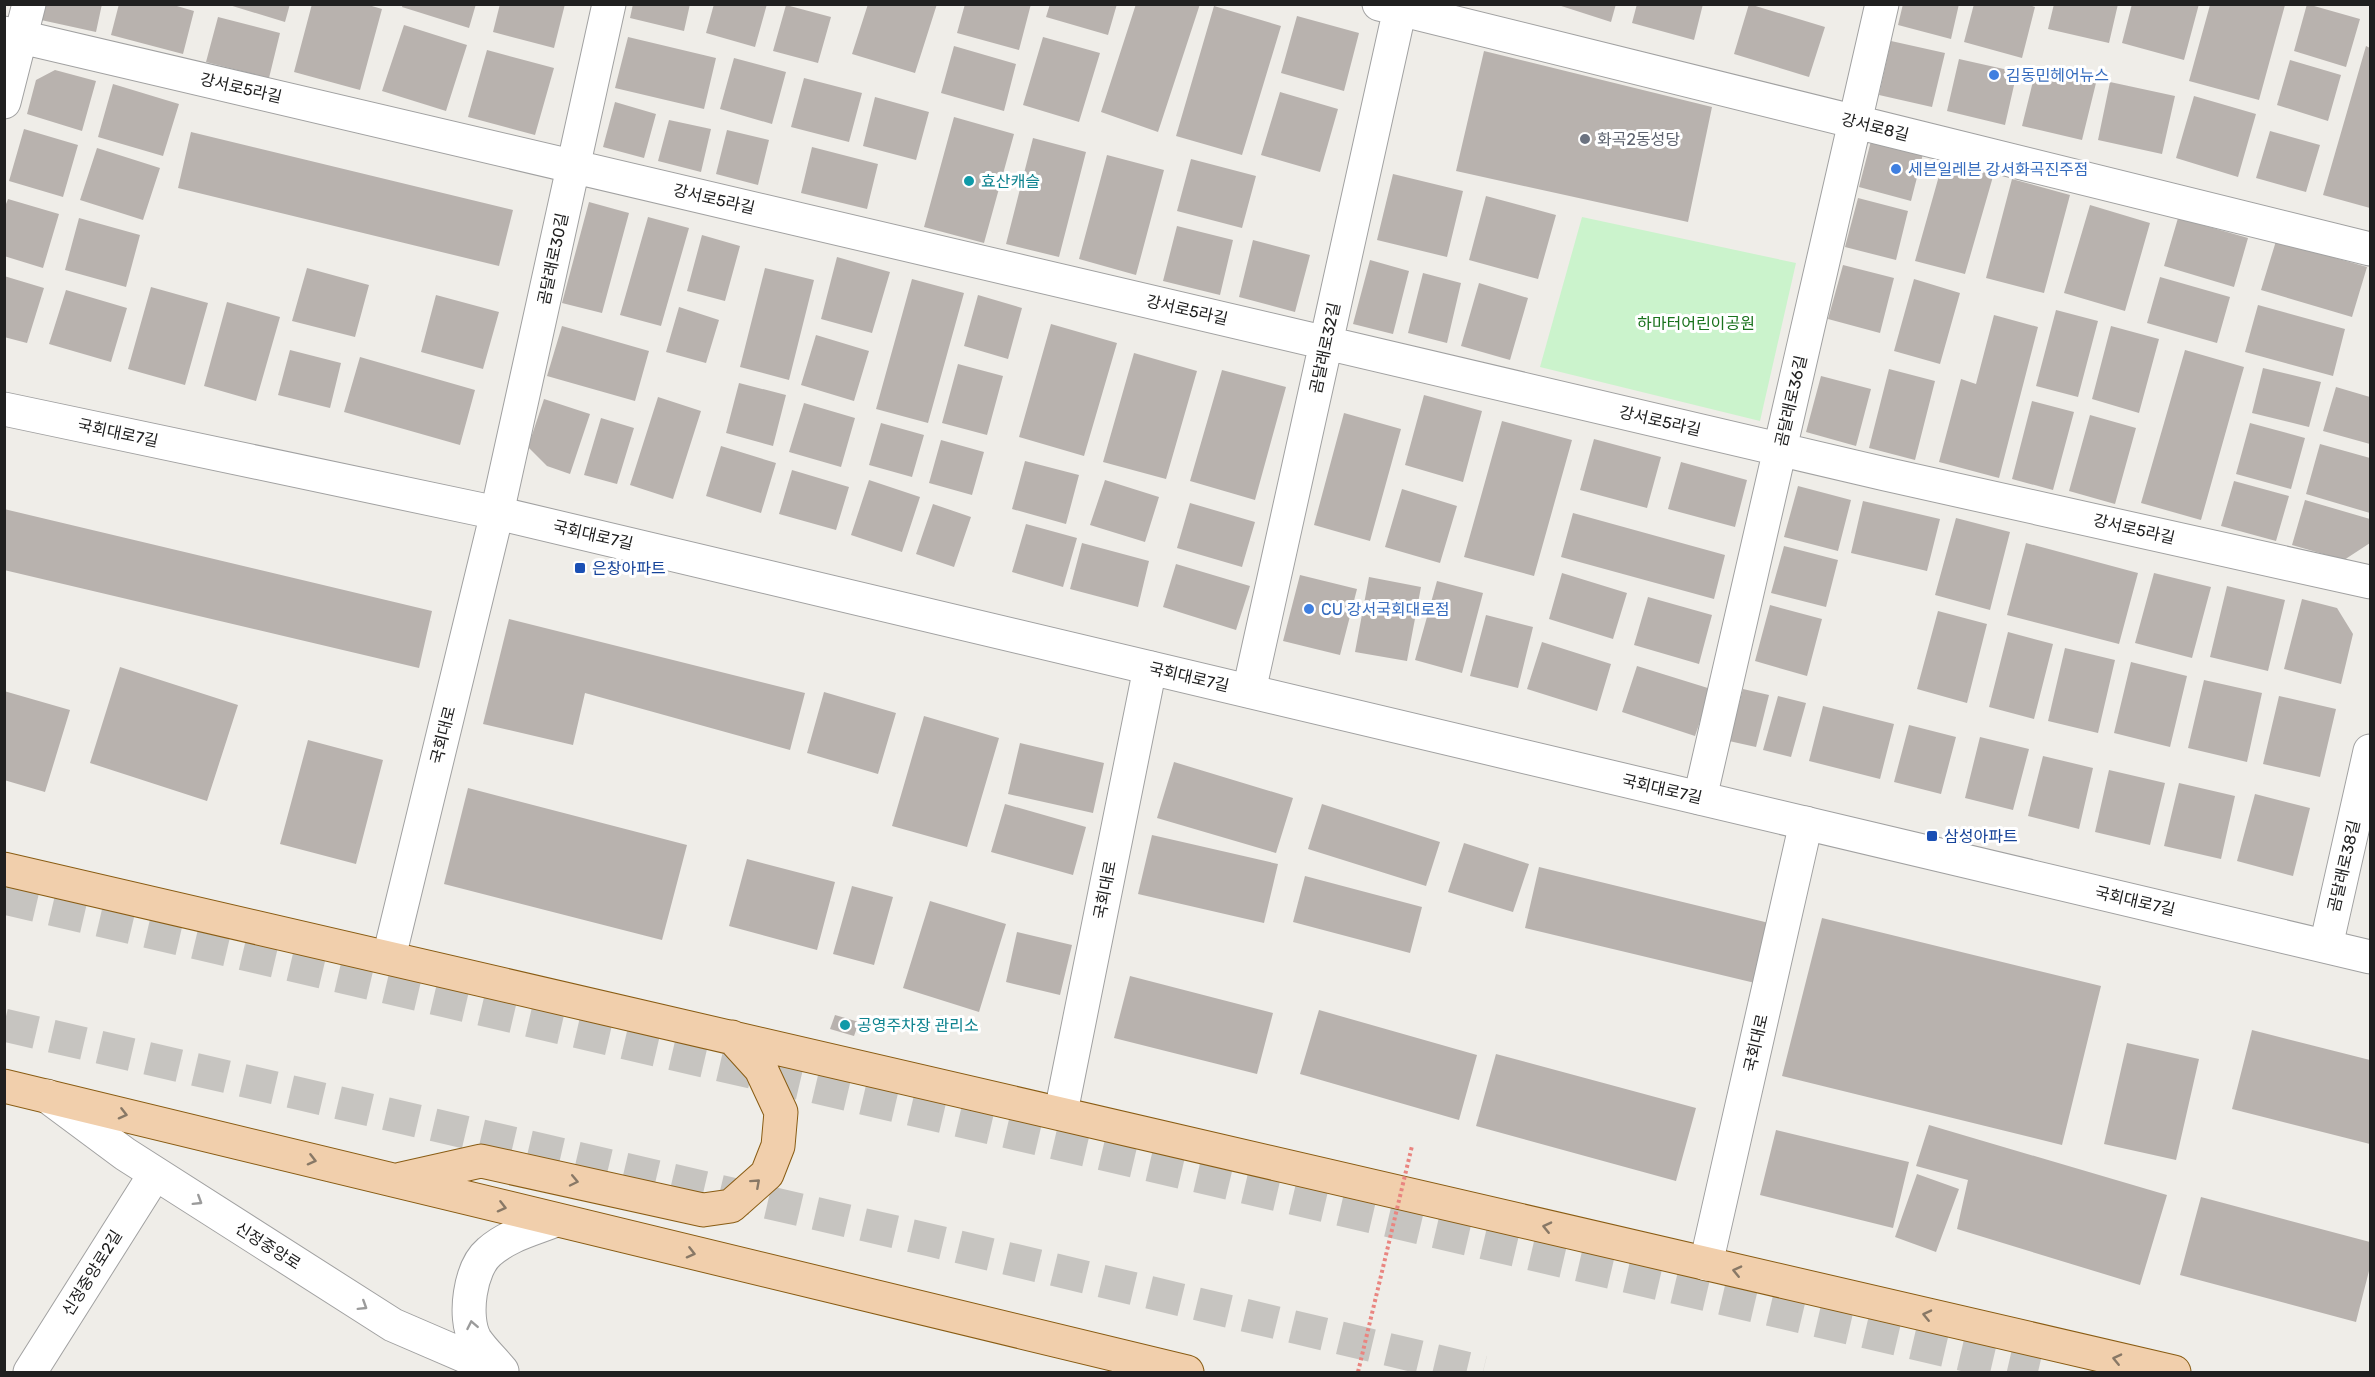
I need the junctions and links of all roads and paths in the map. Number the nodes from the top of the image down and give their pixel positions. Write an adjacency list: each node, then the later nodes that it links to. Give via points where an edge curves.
1 (28, 4): 5 (street)
2 (609, 4): 8 (street, 곰달래로30길)
3 (1882, 4): 7 (street, 곰달래로36길)
4 (1393, 6): 7 (street, 강서로8길); 10 (street, 곰달래로32길)
5 (13, 35): 6 (street); 8 (street, 강서로5라길)
6 (4, 102)
7 (1856, 122): 9 (street, 강서로8길); 12 (street, 곰달래로36길)
8 (573, 166): 10 (street, 강서로5라길); 13 (street, 곰달래로30길)
9 (2370, 249)
10 (1326, 342): 12 (street, 강서로5라길); 16 (street, 곰달래로32길)
11 (4, 408): 13 (street, 국회대로7길)
12 (1780, 449): 14 (street, 강서로5라길); 18 (street, 곰달래로36길)
13 (497, 513): 15 (street, 국회대로7길); 22 (street, 국회대로)
14 (2370, 582)
15 (1150, 668): 16 (street, 국회대로7길); 27 (street, 국회대로)
16 (1249, 692): 18 (street, 국회대로7길)
17 (2370, 751): 21 (street, 곰달래로38길)
18 (1700, 798): 19 (street, 국회대로7길)
19 (1806, 823): 21 (street, 국회대로7길); 32 (street, 국회대로)
20 (4, 869): 22 (main road)
21 (2326, 946): 23 (street, 국회대로7길)
22 (389, 957): 24 (main road)
23 (2370, 957)
24 (732, 1037): 27 (main road); 30 (main road, one-way to 24, via 481,1161 703,1210 731,1206 767,1174 778,1146 781,1112 761,1069)
25 (4, 1086): 26 (main road)
26 (47, 1096): 29 (street, 신정중앙로); 30 (main road, one-way to 30)
27 (1061, 1112): 32 (main road, one-way to 27)
28 (1412, 1146): 36 (path, bridge)
29 (155, 1174): 33 (street, 신정중앙로2길); 34 (street, 신정중앙로, one-way to 34, via 393,1325)
30 (393, 1180): 31 (main road, one-way to 31)
31 (556, 1220): 34 (street, 신정중앙로, one-way to 31, via 475,1338 469,1310 472,1282 487,1253 508,1238); 35 (main road, one-way to 35)
32 (1706, 1264): 37 (main road, one-way to 32)
33 (30, 1372)
34 (502, 1372)
35 (1187, 1372)
36 (1358, 1372)
37 (2174, 1372)

